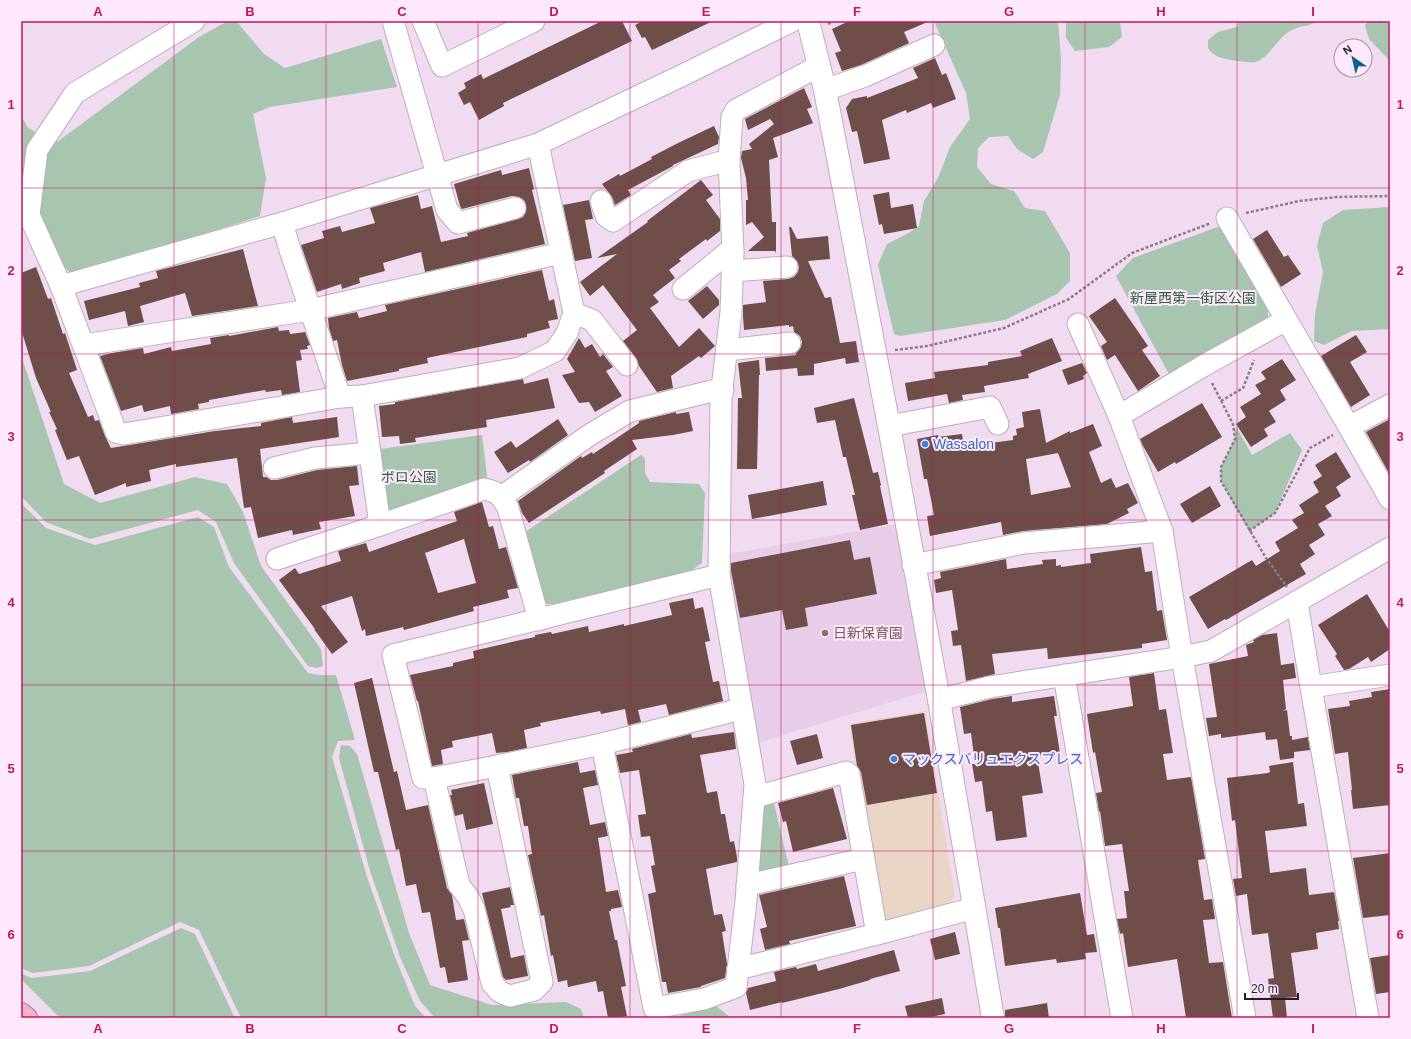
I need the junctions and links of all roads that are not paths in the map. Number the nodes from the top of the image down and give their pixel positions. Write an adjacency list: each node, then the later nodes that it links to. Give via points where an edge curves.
1 (194, 21): 20 (street, via 75,93 37,150 30,215)
2 (393, 21): 12 (street)
3 (422, 21): 4 (street, via 442,66)
4 (534, 21)
5 (792, 21): 10 (street)
6 (808, 21): 8 (street)
7 (934, 45): 9 (street, via 865,76)
8 (819, 66): 9 (street); 11 (street, via 736,110 732,117)
9 (825, 90): 36 (street)
10 (538, 144): 12 (street); 17 (street)
11 (729, 160): 13 (street, via 688,171 613,221 606,216); 18 (street)
12 (438, 175): 14 (street, via 447,210 458,223); 16 (street)
13 (601, 201)
14 (515, 208)
15 (1227, 218): 24 (street)
16 (282, 223): 20 (street); 22 (street)
17 (561, 253): 22 (street); 23 (street)
18 (732, 262): 19 (street); 21 (street, via 727,253); 28 (street)
19 (787, 267)
20 (61, 286): 27 (street)
21 (682, 289)
22 (310, 310): 27 (street); 32 (street)
23 (574, 313): 29 (street, via 592,320); 31 (street, via 567,332 555,351 520,368)
24 (1286, 320): 34 (street); 37 (street)
25 (1078, 324): 34 (street)
26 (790, 343): 28 (street)
27 (84, 345): 32 (street, via 116,432 124,434)
28 (727, 350): 30 (street)
29 (627, 365)
30 (722, 391): 40 (street, via 712,391 630,411 591,434); 47 (street)
31 (362, 396): 32 (street); 38 (street)
32 (340, 397)
33 (1390, 405): 37 (street)
34 (1119, 416): 43 (street)
35 (998, 424): 36 (street, via 990,407)
36 (889, 426): 46 (street)
37 (1349, 427): 41 (street)
38 (370, 454): 39 (street, via 315,458); 42 (street)
39 (274, 468)
40 (501, 497): 42 (street, via 496,492 484,489); 49 (street, via 508,508)
41 (1390, 499)
42 (380, 525): 45 (street)
43 (1162, 531): 46 (street, via 1024,543); 50 (street)
44 (1390, 548): 48 (street)
45 (278, 559)
46 (913, 565): 54 (street)
47 (719, 575): 49 (street); 55 (street)
48 (1297, 602): 50 (street, via 1211,651); 53 (street)
49 (539, 620): 58 (street, via 393,655 423,778)
50 (1182, 657): 52 (street); 69 (street)
51 (1390, 675): 53 (street)
52 (1064, 676): 54 (street, via 990,687); 68 (street)
53 (1311, 687): 70 (street)
54 (938, 700): 62 (street)
55 (741, 709): 56 (street); 59 (street, via 755,784)
56 (602, 744): 57 (street); 64 (street, via 654,1008 704,999 736,987)
57 (498, 766): 58 (street); 58 (street, via 542,982 534,990 510,996 500,992 492,983 474,909 459,885)
58 (434, 778)
59 (755, 797): 60 (street, via 846,772 849,774); 61 (street)
60 (863, 859): 61 (street); 63 (street)
61 (747, 885): 64 (street)
62 (974, 908): 63 (street); 67 (street)
63 (877, 934): 64 (street)
64 (738, 969)
65 (21, 1014): 66 (highway)
66 (26, 1018)
67 (993, 1018)
68 (1122, 1018)
69 (1245, 1018)
70 (1368, 1018)

